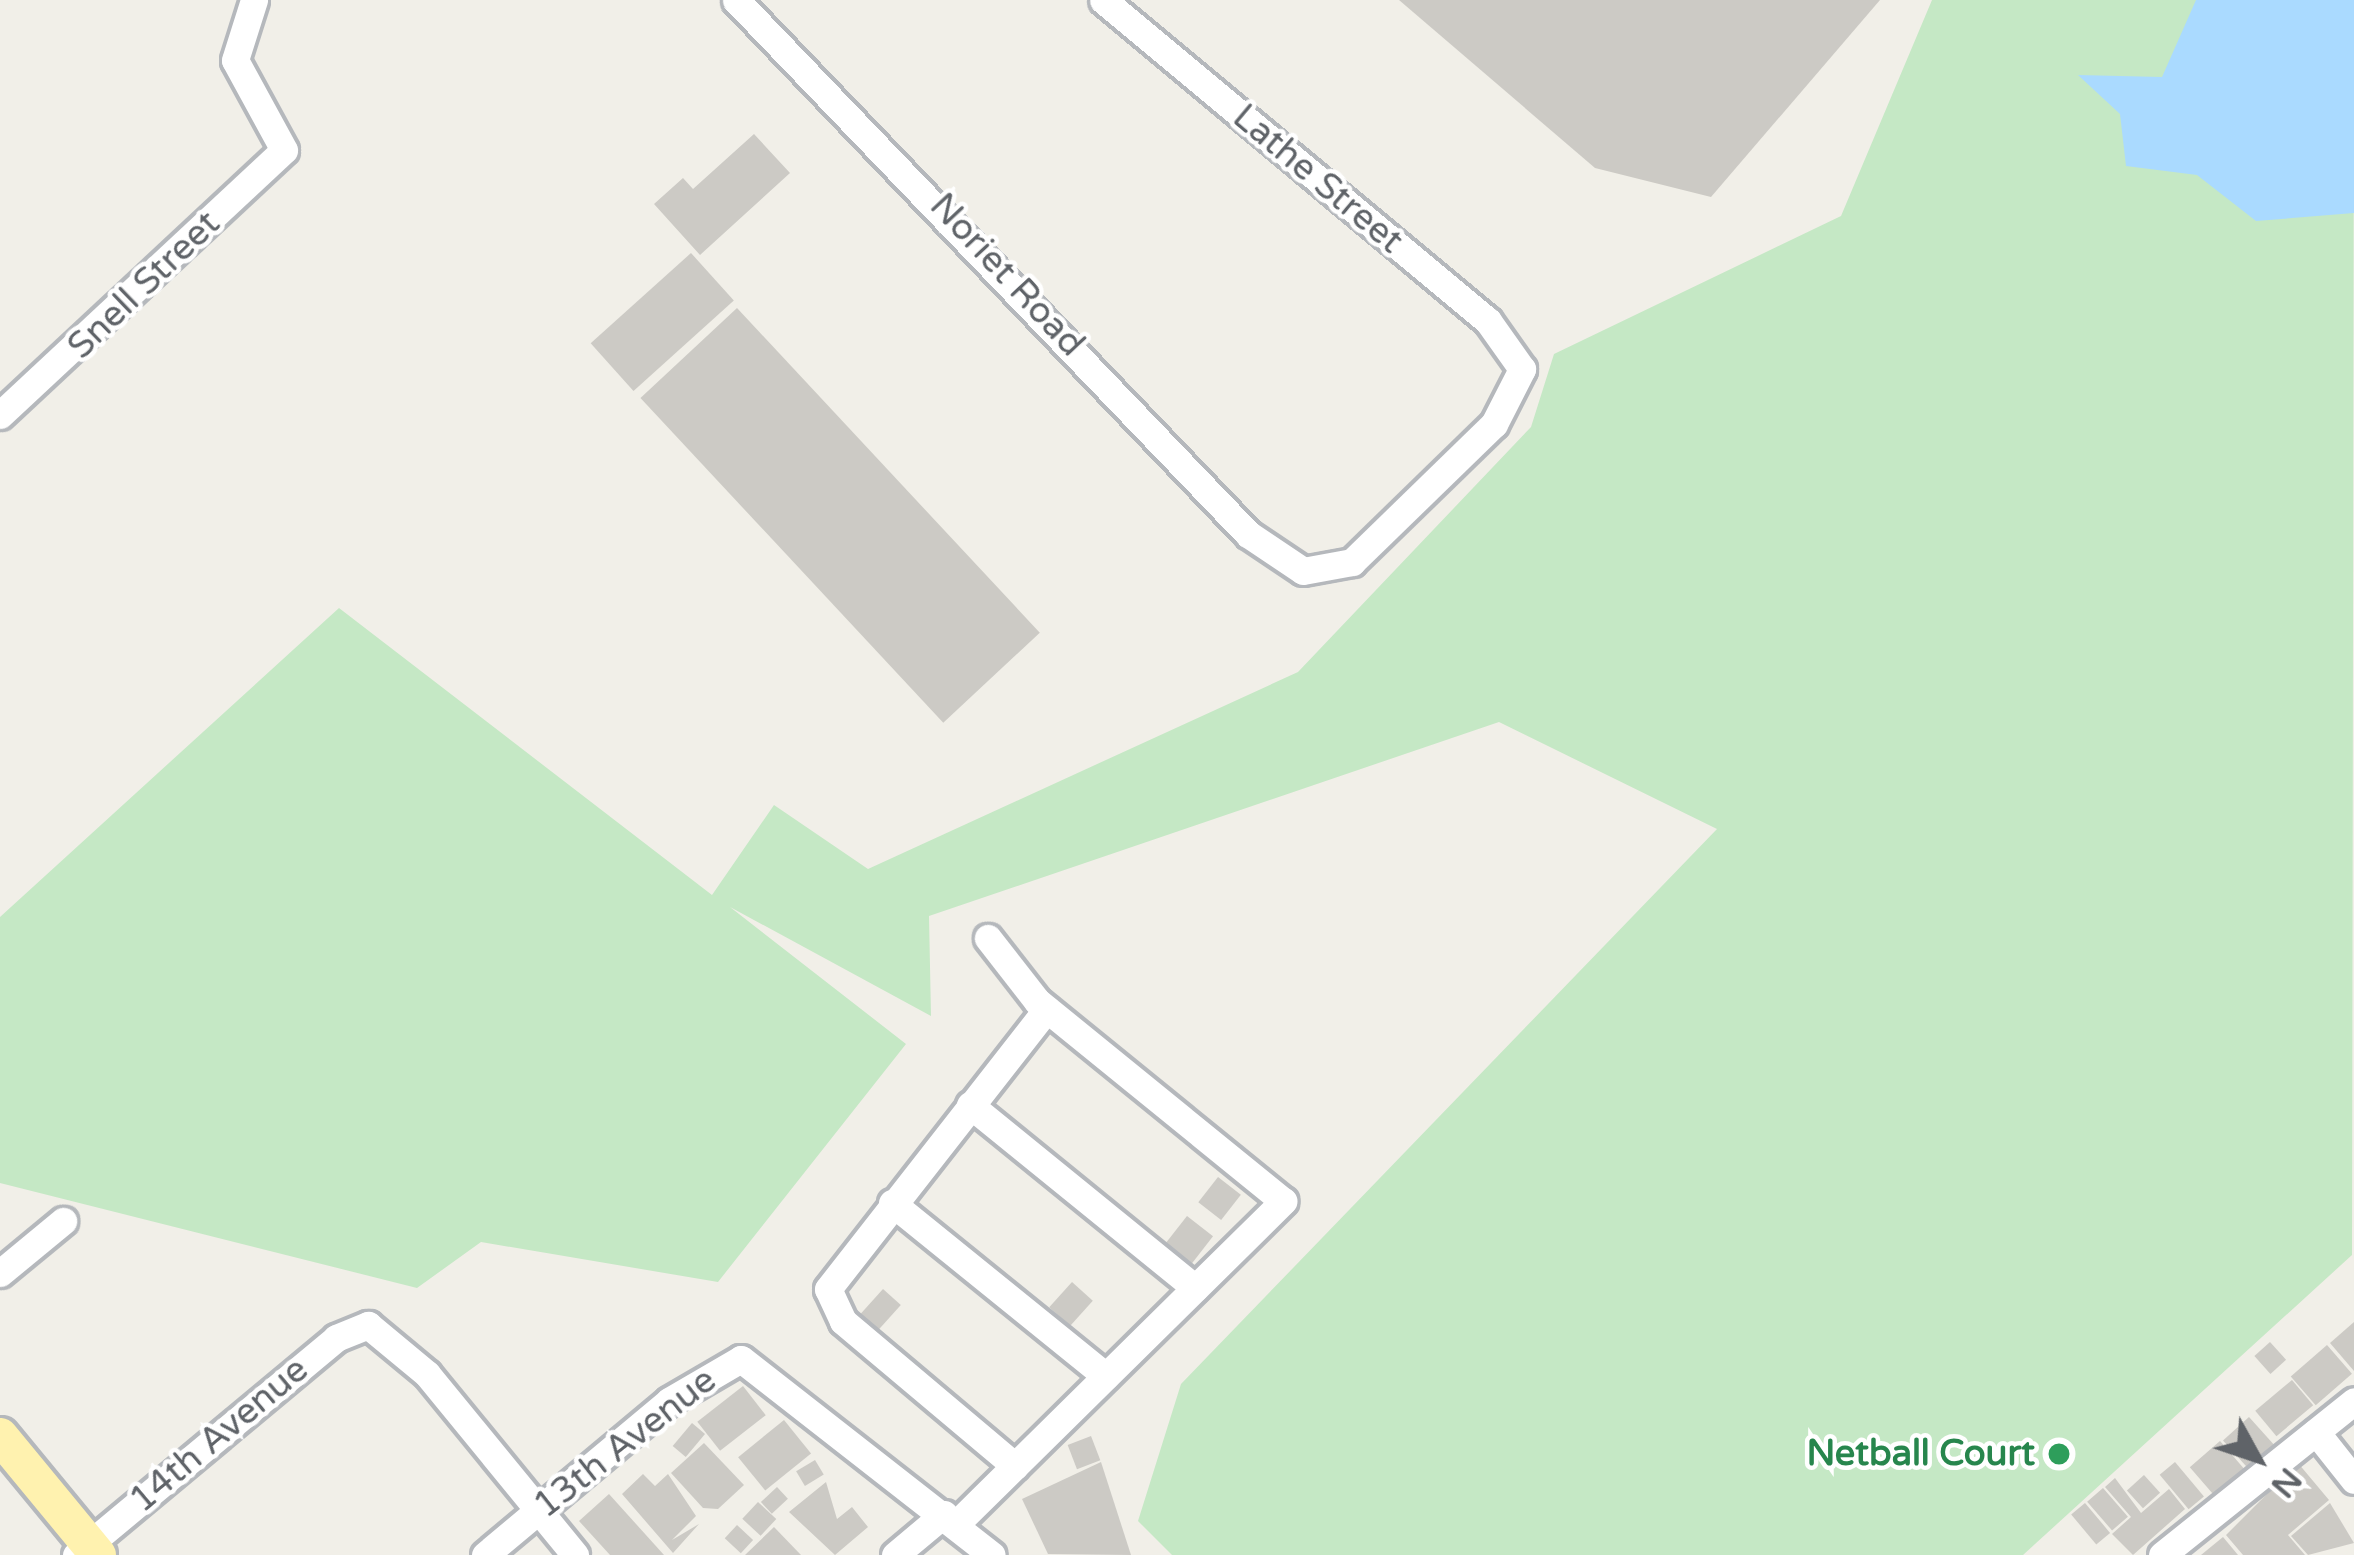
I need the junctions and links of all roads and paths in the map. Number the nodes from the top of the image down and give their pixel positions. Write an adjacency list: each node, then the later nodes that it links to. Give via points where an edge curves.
1 (254, 0): 5 (street, Snell Street, via 235,60 284,150)
2 (736, 0): 4 (street, Noriet Road, via 1273,556 1304,571 1352,562 1494,424)
3 (1103, 0): 4 (street, Lathe Street, via 1488,321)
4 (1522, 369)
5 (0, 415)
6 (988, 938): 7 (street)
7 (1047, 1010): 8 (street); 12 (street, via 1283,1201)
8 (970, 1106): 9 (street); 12 (street)
9 (892, 1202): 13 (street); 17 (street, via 832,1278 833,1311)
10 (62, 1221): 11 (street)
11 (0, 1273)
12 (1195, 1288): 13 (street)
13 (1106, 1376): 17 (street)
14 (2354, 1401): 15 (street)
15 (2316, 1432): 18 (street); 26 (street)
16 (0, 1436): 21 (main road)
17 (1016, 1466): 20 (street)
18 (2354, 1480)
19 (538, 1510): 20 (street, 13th Avenue, via 718,1367 742,1359 772,1374); 21 (street, 14th Avenue, via 406,1351 368,1325 336,1338); 22 (street, 13th Avenue); 23 (street)
20 (950, 1520): 24 (street); 25 (street)
21 (88, 1552)
22 (485, 1555)
23 (575, 1555)
24 (895, 1555)
25 (992, 1555)
26 (2162, 1555)

